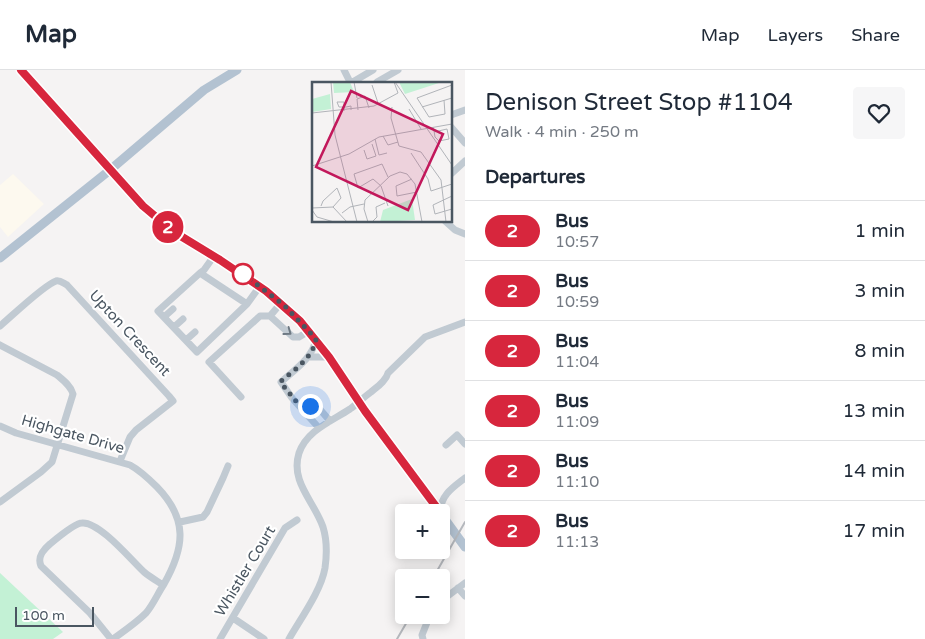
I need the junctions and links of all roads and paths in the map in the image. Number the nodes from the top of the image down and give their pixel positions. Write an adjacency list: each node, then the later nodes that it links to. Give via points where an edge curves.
1 (21, 70): 15 (main road)
2 (237, 70): 15 (main road, via 204,90)
3 (344, 70): 6 (street)
4 (372, 70): 7 (street); 8 (street)
5 (398, 70): 9 (street)
6 (350, 82)
7 (353, 82)
8 (377, 82)
9 (379, 82)
10 (465, 110): 11 (street)
11 (452, 116)
12 (452, 128): 13 (street)
13 (465, 143)
14 (465, 161): 16 (street)
15 (110, 170): 19 (main road, via 157,218); 20 (main road)
16 (452, 173)
17 (446, 222): 18 (street)
18 (465, 234)
19 (214, 256): 21 (street); 22 (main road)
20 (0, 258)
21 (200, 273): 24 (street); 27 (street, via 158,311)
22 (260, 286): 23 (main road); 24 (street)
23 (281, 302): 26 (street); 32 (main road)
24 (247, 304): 35 (street, via 197,352)
25 (173, 309): 27 (street)
26 (270, 316): 32 (street, one-way to 32, via 293,337); 39 (street, via 260,316 209,362)
27 (164, 317): 31 (street)
28 (183, 319): 31 (street)
29 (465, 322): 40 (street, via 425,337)
30 (0, 326): 48 (street, Upton Crescent, via 45,288 60,281 169,396 172,401 130,437)
31 (174, 327): 35 (street)
32 (309, 331): 34 (main road)
33 (195, 332): 35 (street)
34 (316, 339): 37 (street); 38 (main road)
35 (186, 340)
36 (0, 344): 45 (street, via 50,370 73,391)
37 (308, 357): 38 (street); 41 (street, via 280,382)
38 (329, 357): 40 (main road)
39 (241, 397)
40 (359, 402): 42 (street); 51 (main road)
41 (304, 410): 42 (street, via 317,406); 44 (street)
42 (330, 421): 44 (street)
43 (0, 426): 45 (street, Highgate Drive)
44 (319, 428): 70 (street, via 303,444 297,473 322,525 326,544 325,570)
45 (58, 444): 48 (street, Highgate Drive); 53 (street, via 48,466)
46 (465, 444): 47 (street, via 457,435)
47 (446, 445)
48 (120, 461): 57 (street, Highgate Drive, via 137,469 162,492)
49 (228, 466): 57 (street, via 203,517)
50 (465, 478): 52 (street)
51 (426, 493): 52 (street); 54 (main road)
52 (444, 495): 55 (street)
53 (0, 502)
54 (434, 504)
55 (440, 504)
56 (297, 520): 65 (street, Whistler Court, via 285,528)
57 (180, 522): 61 (street, via 178,553)
58 (450, 526): 59 (main road)
59 (465, 547)
60 (465, 583): 62 (street)
61 (163, 586): 67 (street, via 147,611); 67 (street, via 91,525 78,525 44,550 39,561 41,566)
62 (458, 588): 63 (street); 64 (street)
63 (450, 594)
64 (465, 596)
65 (233, 618): 68 (street, Whistler Court); 69 (street)
66 (426, 624): 71 (street)
67 (112, 639)
68 (220, 639)
69 (264, 639)
70 (289, 639)
71 (423, 639)

